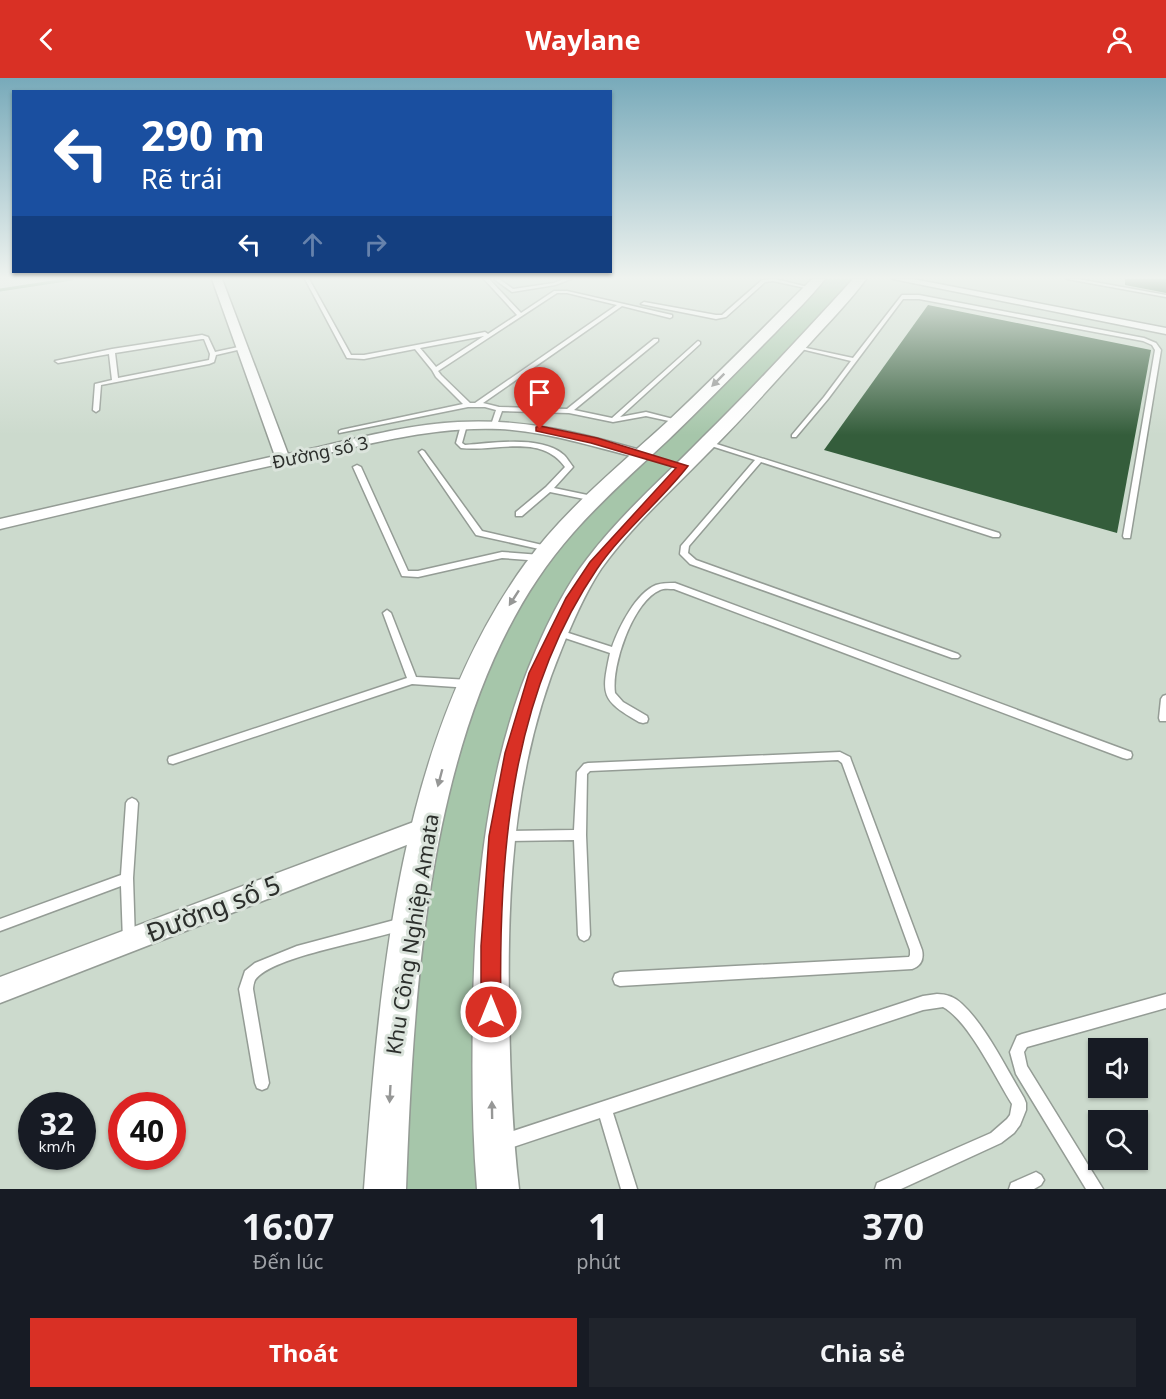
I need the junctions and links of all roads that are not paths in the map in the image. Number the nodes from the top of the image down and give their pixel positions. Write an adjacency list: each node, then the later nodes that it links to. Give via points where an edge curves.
1 (237, 331): 14 (street)
2 (335, 331): 12 (lane, via 349,357)
3 (494, 331): 9 (lane)
4 (584, 331): 22 (lane)
5 (767, 331): 27 (street, Khu Công Nghiệp Amata, one-way to 27)
6 (813, 331): 13 (street)
7 (876, 331): 17 (lane)
8 (1096, 331): 44 (lane, via 1144,340 1158,350)
9 (490, 333): 12 (lane); 19 (lane)
10 (656, 340): 25 (lane)
11 (698, 343): 26 (lane)
12 (417, 347): 19 (lane)
13 (799, 347): 17 (lane); 32 (street)
14 (243, 348): 16 (lane); 35 (street)
15 (112, 351): 16 (lane, via 202,337); 18 (lane); 20 (lane)
16 (213, 354): 20 (lane, via 212,362)
17 (854, 360): 31 (lane)
18 (58, 362)
19 (435, 370): 21 (lane)
20 (115, 380): 24 (lane, via 98,384)
21 (468, 405): 22 (lane); 30 (lane)
22 (476, 405): 23 (lane)
23 (499, 409): 25 (lane); 29 (lane)
24 (96, 410)
25 (569, 411): 26 (lane)
26 (613, 420): 27 (lane, via 646,414)
27 (678, 421): 34 (street, Khu Công Nghiệp Amata)
28 (464, 425): 29 (street, Đường số 3); 35 (street, Đường số 3); 39 (lane, via 459,443 463,447 525,445 562,457 569,467)
29 (494, 425): 34 (street, Đường số 3, via 566,433)
30 (341, 432)
31 (794, 436)
32 (707, 444): 36 (lane); 37 (street)
33 (422, 452): 45 (lane, via 479,533)
34 (642, 454): 37 (street); 40 (street, Khu Công Nghiệp Amata)
35 (283, 459): 42 (street, Đường số 3)
36 (759, 460): 43 (lane); 49 (lane, via 685,546 684,554 693,562)
37 (683, 466): 47 (street, via 594,564)
38 (357, 467): 45 (lane, via 405,574 502,555)
39 (549, 489): 40 (lane); 41 (lane)
40 (594, 499): 45 (street, Khu Công Nghiệp Amata)
41 (519, 514)
42 (0, 524)
43 (996, 535)
44 (1127, 536)
45 (544, 554): 51 (street, Khu Công Nghiệp Amata, one-way to 51, via 503,614)
46 (387, 613): 50 (lane)
47 (556, 632): 48 (lane); 60 (street, via 533,684 513,753)
48 (615, 651): 54 (lane, via 610,696 617,705); 55 (lane, via 628,620 653,590 675,586)
49 (955, 656)
50 (412, 680): 51 (lane); 56 (lane)
51 (470, 684): 58 (street, Khu Công Nghiệp Amata, one-way to 58)
52 (1166, 699): 53 (lane)
53 (1164, 718)
54 (643, 719)
55 (1127, 755)
56 (173, 760)
57 (132, 803): 61 (lane)
58 (427, 826): 62 (street, Khu Công Nghiệp Amata); 65 (street, Đường số 5)
59 (580, 835): 60 (lane); 64 (lane); 66 (lane, via 582,772 588,767 840,756 851,768 917,957 912,963)
60 (498, 836): 71 (street, one-way to 60, via 490,946)
61 (127, 878): 63 (lane); 65 (lane)
62 (410, 922): 69 (lane, via 299,952 262,966 249,976 246,989); 73 (street, Khu Công Nghiệp Amata, one-way to 73, via 391,1063)
63 (0, 925)
64 (584, 935)
65 (129, 940): 67 (street, Đường số 5)
66 (620, 979)
67 (0, 990)
68 (1166, 1001): 78 (lane, via 1022,1041 1017,1052 1021,1069)
69 (262, 1083)
70 (604, 1108): 71 (lane); 75 (lane); 76 (lane, via 941,999 953,1004 966,1018 1019,1103 1018,1116 1011,1128 996,1138)
71 (493, 1146): 74 (street)
72 (1036, 1180): 77 (lane)
73 (385, 1189)
74 (498, 1189)
75 (629, 1189)
76 (883, 1189)
77 (1017, 1189)
78 (1095, 1189)

